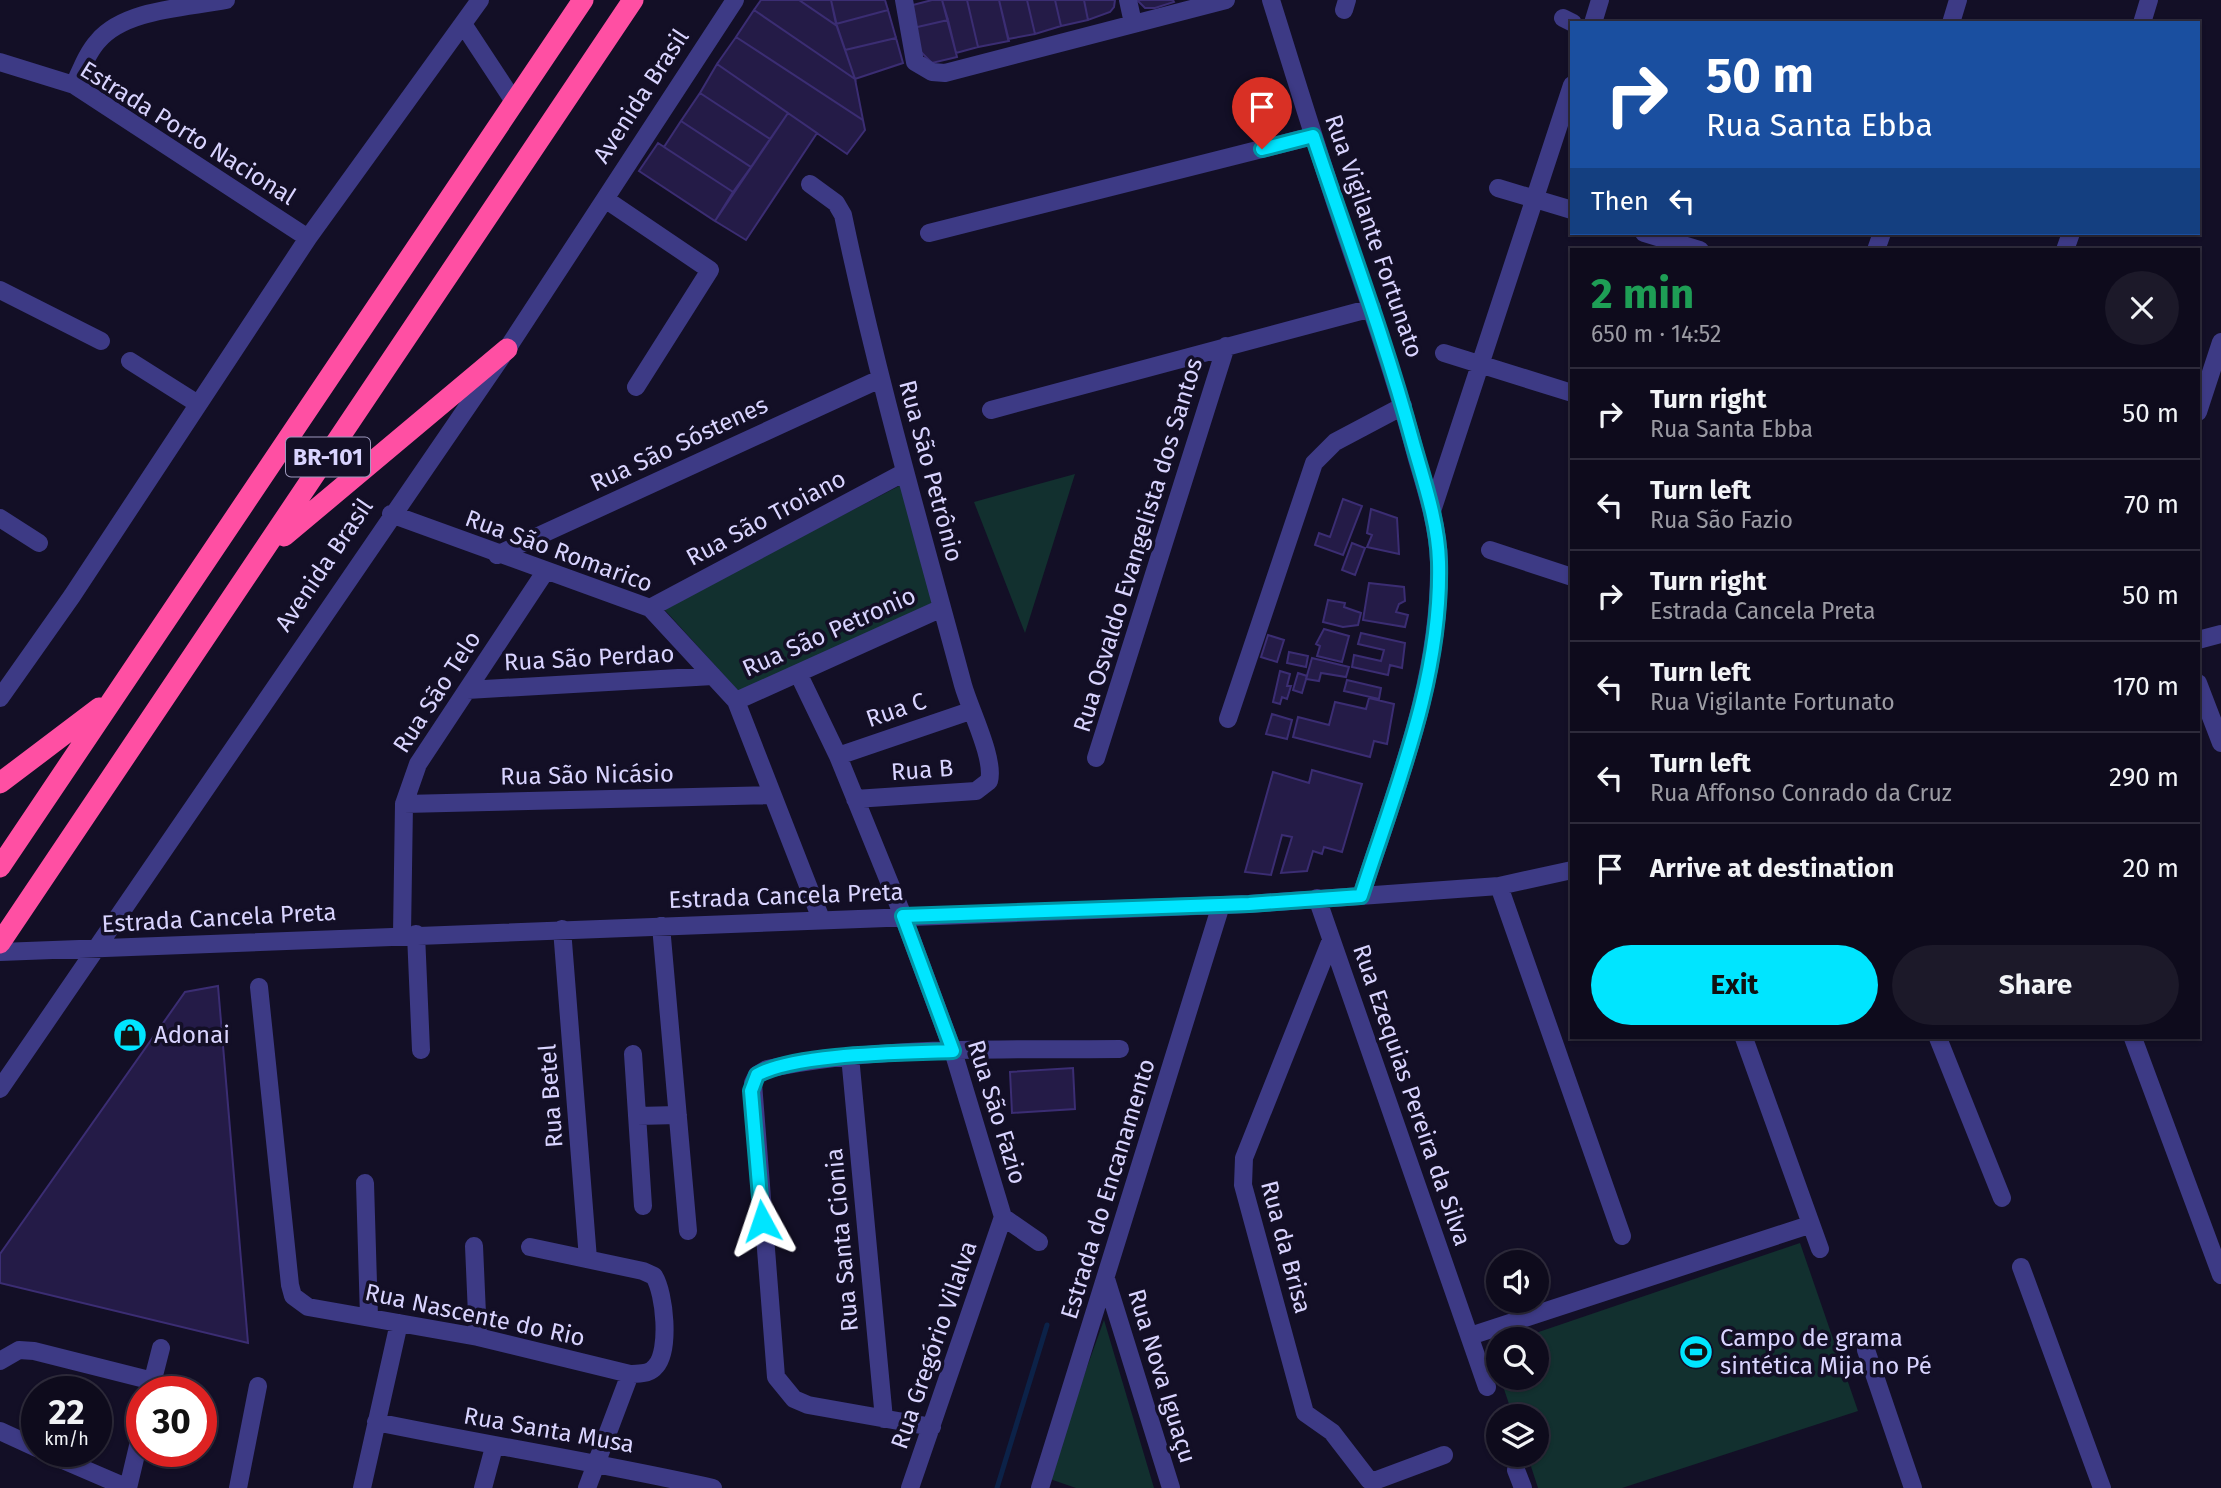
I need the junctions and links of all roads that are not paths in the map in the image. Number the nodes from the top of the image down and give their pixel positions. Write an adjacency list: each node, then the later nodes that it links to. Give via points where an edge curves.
1 (226, 0): 19 (street, via 137,18 115,27 98,41)
2 (480, 0): 17 (street)
3 (583, 0): 21 (highway, BR-101)
4 (633, 0): 54 (highway, BR-101)
5 (735, 0): 26 (street, Avenida Brasil)
6 (904, 0): 16 (street, via 915,62 932,72 945,73)
7 (1128, 0): 16 (street)
8 (1226, 0): 16 (street)
9 (1271, 0): 22 (street, Rua Vigilante Fortunato)
10 (1600, 0): 13 (street)
11 (1958, 0): 14 (street)
12 (2149, 0): 15 (street)
13 (1594, 21)
14 (1952, 21)
15 (2143, 21)
16 (1133, 23)
17 (463, 24): 21 (street); 30 (street)
18 (0, 62): 19 (street, Estrada Porto Nacional)
19 (74, 85): 30 (street, Estrada Porto Nacional)
20 (1570, 91): 25 (street)
21 (515, 103): 67 (highway, BR-101)
22 (1313, 136): 28 (street); 33 (street, Rua Vigilante Fortunato)
23 (810, 184): 41 (street, Rua São Petrônio, via 836,203 843,215)
24 (1498, 188): 25 (street)
25 (1532, 198): 27 (street); 40 (street)
26 (605, 200): 37 (street, Avenida Brasil); 42 (street, via 710,270)
27 (1570, 209)
28 (929, 233)
29 (1651, 235): 31 (street)
30 (308, 238): 44 (street)
31 (1693, 248)
32 (0, 290): 34 (street)
33 (1373, 309): 36 (street); 45 (street, Rua Vigilante Fortunato)
34 (101, 341)
35 (2221, 342): 46 (street)
36 (1226, 346): 47 (street); 73 (street, Rua Osvaldo Evangelista dos Santos)
37 (507, 349): 50 (street, Avenida Brasil); 54 (highway)
38 (1444, 353): 40 (street)
39 (130, 361): 44 (street)
40 (1483, 364): 43 (street); 49 (street)
41 (880, 379): 48 (street, Rua São Petrônio); 55 (street, Rua São Sóstenes)
42 (636, 387)
43 (1570, 392)
44 (198, 404): 66 (street)
45 (1403, 406): 49 (street, Rua Vigilante Fortunato); 70 (street, via 1335,442 1314,463)
46 (2200, 406)
47 (991, 410)
48 (905, 472): 58 (street, Rua São Troiano); 59 (street, Rua São Petrônio)
49 (1432, 511): 82 (street, Rua Vigilante Fortunato, via 1439,561 1426,688)
50 (391, 514): 55 (street, Rua São Romarico); 92 (street, Avenida Brasil)
51 (0, 518): 52 (street)
52 (39, 543)
53 (1490, 550): 57 (street)
54 (264, 553): 91 (highway, BR-101)
55 (497, 555): 56 (street, Rua São Romarico)
56 (545, 572): 58 (street, Rua São Romarico); 65 (street, Rua São Telo)
57 (1570, 575)
58 (650, 608): 63 (street, Rua São Romarico)
59 (942, 608): 62 (street, Rua São Petronio); 69 (street, Rua São Petrônio)
60 (2221, 634): 61 (street)
61 (2200, 639)
62 (797, 673): 68 (street, Rua São Petronio); 72 (street, Rua São Fazio)
63 (713, 676): 65 (street, Rua São Perdao); 68 (street, Rua São Romarico)
64 (2200, 688): 71 (street)
65 (467, 690): 78 (street, Rua São Telo, via 418,764)
66 (0, 698)
67 (112, 698): 75 (highway); 79 (highway, BR-101)
68 (736, 701): 76 (street, Rua São Romarico)
69 (970, 711): 72 (street, Rua C); 74 (street, Rua São Petrônio, via 991,767)
70 (1228, 719)
71 (2221, 743)
72 (838, 756): 77 (street, Rua São Fazio)
73 (1097, 758)
74 (989, 781): 77 (street, Rua B, via 976,791)
75 (0, 783)
76 (771, 795): 78 (street, Rua São Nicásio); 86 (street, Rua São Romarico)
77 (855, 799): 85 (street, Rua São Fazio)
78 (404, 804): 89 (street, Rua São Telo)
79 (0, 867)
80 (1570, 870): 81 (street, Estrada Cancela Preta)
81 (1499, 886): 82 (street, Estrada Cancela Preta); 112 (street)
82 (1361, 896): 83 (street, Estrada Cancela Preta)
83 (1317, 898): 84 (street, Estrada Cancela Preta); 90 (street, Rua Ezequias Pereira da Silva)
84 (1221, 905): 85 (street, Estrada Cancela Preta); 120 (street, Estrada do Encanamento)
85 (903, 916): 86 (street, Estrada Cancela Preta); 100 (street, Rua São Fazio)
86 (821, 919): 87 (street, Estrada Cancela Preta)
87 (661, 926): 88 (street, Estrada Cancela Preta); 104 (street)
88 (562, 929): 89 (street, Estrada Cancela Preta); 117 (street, Rua Betel)
89 (409, 934): 92 (street, Estrada Cancela Preta); 99 (street, Rua São Telo)
90 (1331, 940): 123 (street, Rua Ezequias Pereira da Silva); 139 (street, Rua da Brisa, via 1242,1170 1305,1413 1332,1432 1369,1480)
91 (0, 943)
92 (94, 948): 93 (street, Estrada Cancela Preta); 103 (street, Avenida Brasil)
93 (0, 952)
94 (259, 987): 121 (street, Rua Nascente do Rio, via 293,1296 308,1307)
95 (1744, 1039): 110 (street)
96 (1938, 1039): 107 (street)
97 (2133, 1039): 119 (street)
98 (1120, 1049): 100 (street)
99 (421, 1050)
100 (953, 1051): 102 (street); 109 (street, Rua São Fazio)
101 (633, 1055): 105 (street)
102 (850, 1056): 133 (street, Rua Santa Cionia); 133 (street, via 775,1067 757,1075 751,1091 776,1377 783,1390 808,1405)
103 (0, 1089)
104 (678, 1115): 105 (street); 111 (street)
105 (637, 1116): 108 (street)
106 (365, 1183): 121 (street)
107 (2001, 1198)
108 (643, 1206)
109 (1003, 1217): 113 (street, Rua São Fazio); 135 (street, Rua Gregório Vilalva)
110 (1809, 1225): 116 (street); 123 (street)
111 (688, 1231)
112 (1622, 1236)
113 (1039, 1242)
114 (474, 1246): 124 (street)
115 (530, 1247): 117 (street)
116 (1820, 1249)
117 (588, 1259): 128 (street, via 643,1271 654,1276 661,1287 663,1347 657,1365 648,1373)
118 (2021, 1267): 155 (street)
119 (2221, 1275)
120 (1106, 1279): 151 (street, Estrada do Encanamento); 152 (street, Rua Nova Iguaçu)
121 (369, 1317): 122 (street, Rua Nascente do Rio)
122 (399, 1323): 124 (street, Rua Nascente do Rio); 134 (street)
123 (1470, 1336): 131 (street, Rua Ezequias Pereira da Silva)
124 (478, 1337): 128 (street, Rua Nascente do Rio)
125 (160, 1348): 129 (street)
126 (1866, 1350): 154 (street)
127 (0, 1361): 130 (street, via 19,1350 33,1351)
128 (630, 1374): 140 (street)
129 (154, 1376)
130 (126, 1378)
131 (1486, 1384)
132 (258, 1386): 145 (street)
133 (884, 1419): 135 (street)
134 (376, 1422): 138 (street, Rua Santa Musa); 146 (street)
135 (932, 1427): 150 (street, Rua Gregório Vilalva)
136 (0, 1431): 137 (street)
137 (21, 1441)
138 (494, 1447): 140 (street, Rua Santa Musa); 147 (street)
139 (1444, 1455)
140 (597, 1462): 148 (street); 149 (street, Rua Santa Musa)
141 (79, 1467): 144 (street)
142 (133, 1467): 144 (street)
143 (1516, 1469): 153 (street)
144 (128, 1488)
145 (239, 1488)
146 (362, 1488)
147 (484, 1488)
148 (587, 1488)
149 (713, 1488)
150 (910, 1488)
151 (1040, 1488)
152 (1171, 1488)
153 (1523, 1488)
154 (1913, 1488)
155 (2102, 1488)

